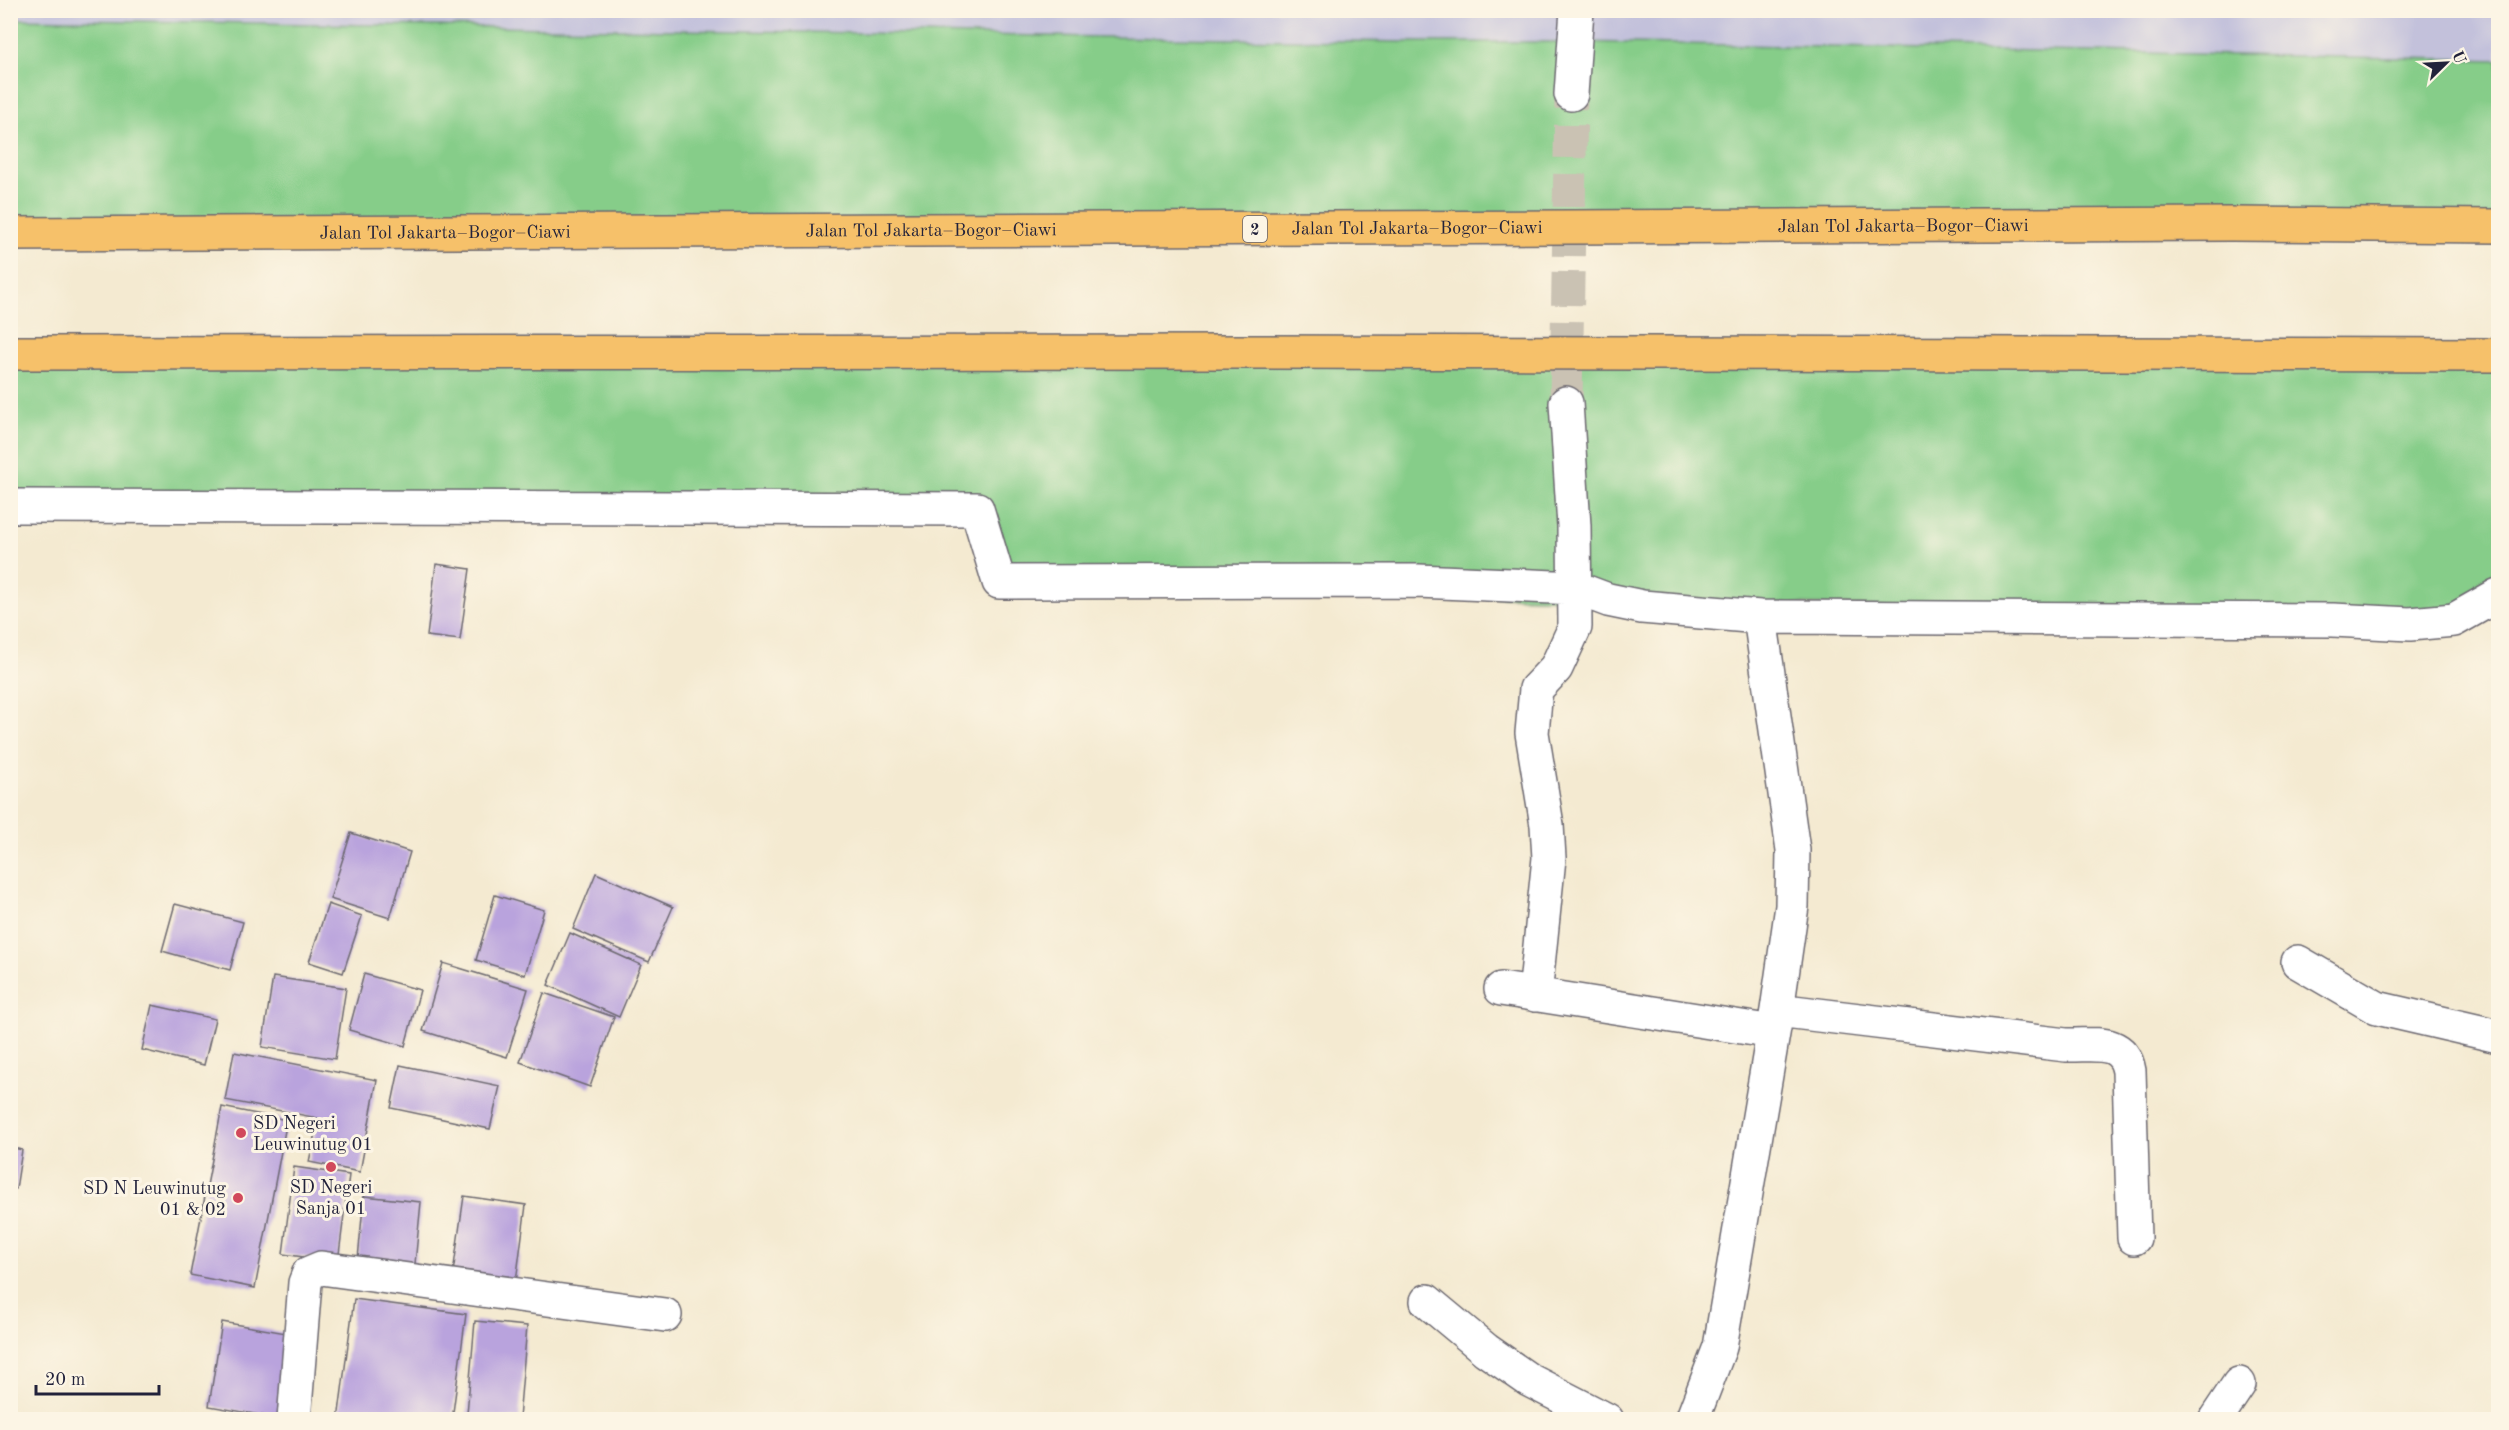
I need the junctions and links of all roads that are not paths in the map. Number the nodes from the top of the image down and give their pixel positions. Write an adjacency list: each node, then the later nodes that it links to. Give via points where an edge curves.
1 (1577, 10): 2 (street)
2 (1570, 94)
3 (2499, 226): 4 (highway, Jalan Tol Jakarta–Bogor–Ciawi / 2)
4 (10, 234)
5 (10, 353): 6 (highway)
6 (2499, 355)
7 (1566, 403): 9 (street)
8 (10, 506): 9 (street, via 977,509 999,582 1418,581)
9 (1576, 588): 11 (street, via 1608,600 1642,606); 14 (street, via 1575,627 1556,668 1536,689 1532,733 1549,858)
10 (2499, 595): 11 (street, via 2454,620 2410,624 2321,620)
11 (1760, 617): 15 (street, via 1793,850 1792,906)
12 (2298, 962): 16 (street, via 2377,1008)
13 (1501, 989): 14 (street)
14 (1535, 995): 15 (street)
15 (1775, 1021): 17 (street, via 2113,1046 2126,1058 2128,1071); 23 (street, via 1720,1347)
16 (2499, 1036)
17 (2134, 1238)
18 (1427, 1301): 22 (street, via 1529,1380)
19 (665, 1316): 21 (street, via 321,1268 309,1273 305,1283)
20 (2239, 1384): 24 (street)
21 (294, 1419)
22 (1607, 1419)
23 (1692, 1419)
24 (2215, 1419)

